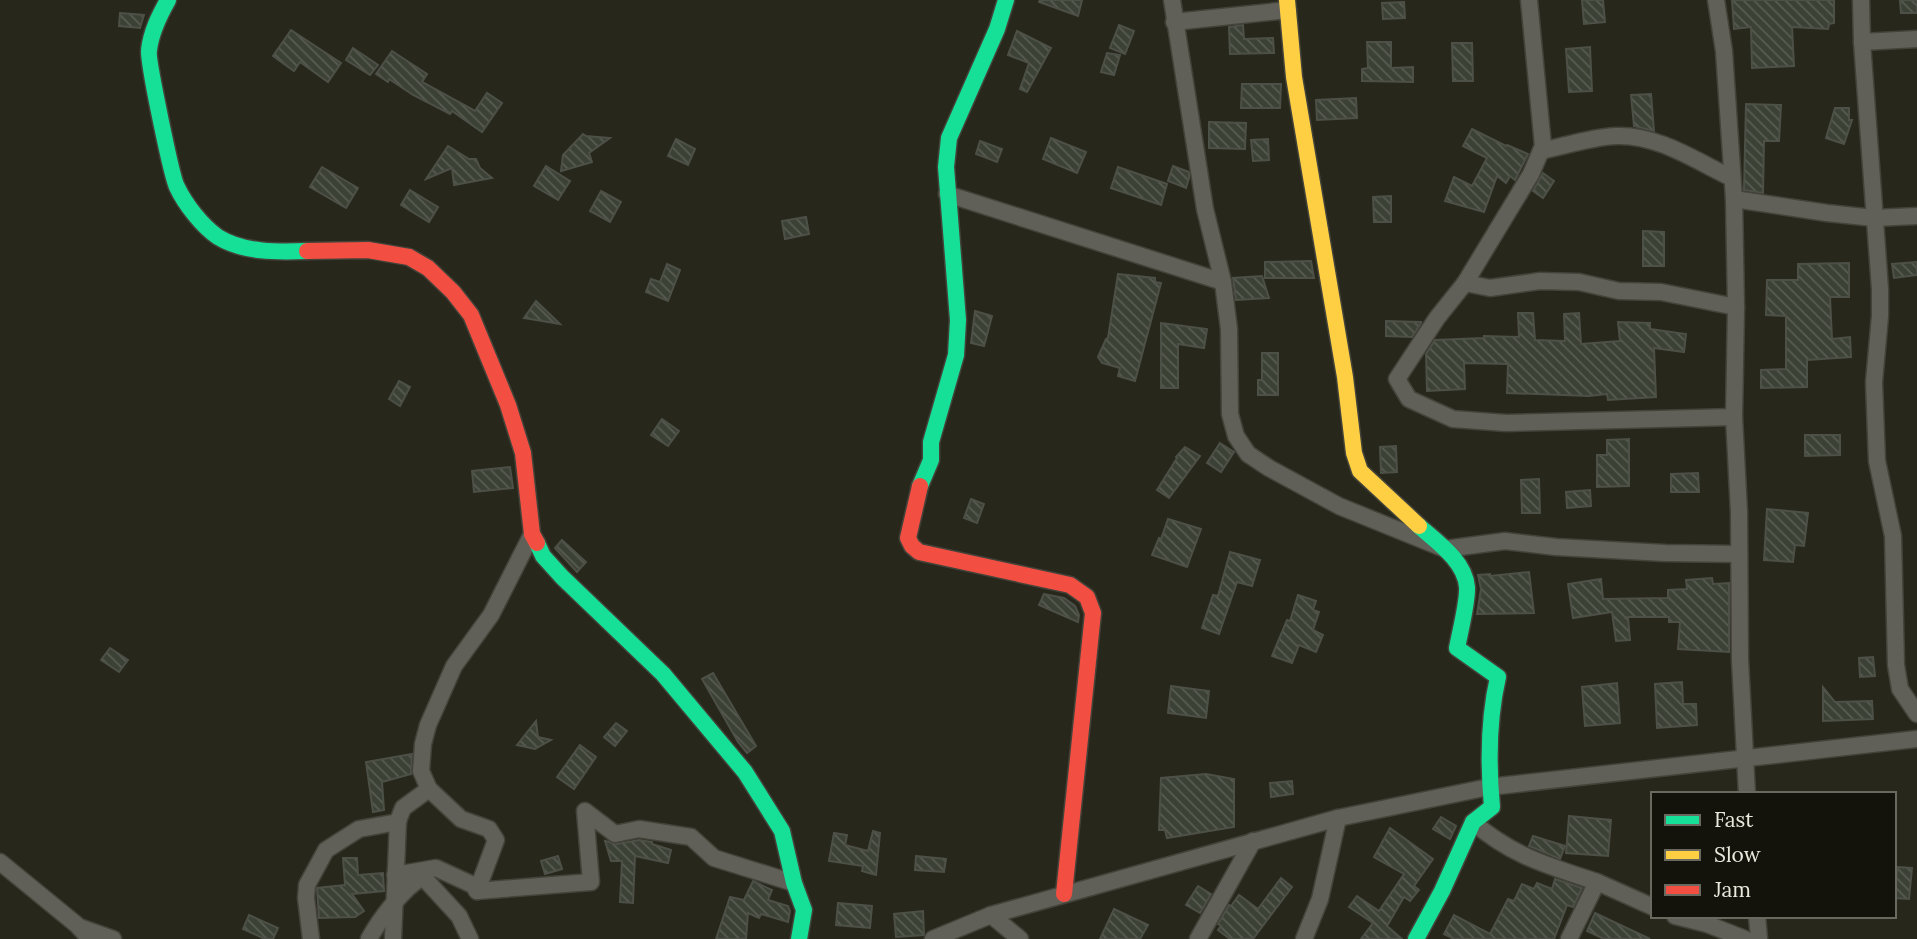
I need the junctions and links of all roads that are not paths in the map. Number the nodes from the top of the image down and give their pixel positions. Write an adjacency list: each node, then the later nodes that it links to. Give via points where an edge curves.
1 (168, 0): 21 (street, via 148,52 176,186 201,222 237,246 278,252 368,250 409,257 428,268 471,314 503,393 523,453)
2 (1006, 0): 13 (street, via 948,138)
3 (1171, 0): 8 (street)
4 (1529, 0): 11 (street)
5 (1716, 0): 12 (street)
6 (1861, 0): 10 (street)
7 (1288, 5): 8 (street); 22 (street, via 1294,77 1354,453 1360,471 1372,484)
8 (1174, 22): 17 (street, via 1205,209)
9 (1917, 39): 10 (street)
10 (1862, 42): 16 (street)
11 (1541, 151): 12 (street, via 1628,136 1659,143); 18 (street)
12 (1732, 178): 14 (street)
13 (947, 194): 17 (street); 39 (street, via 958,320 956,355 908,538 919,552 1070,585 1087,597 1093,613)
14 (1734, 199): 16 (street); 19 (street)
15 (1917, 216): 16 (street)
16 (1874, 218): 24 (street, via 1880,289 1874,382 1877,461 1893,536 1900,690)
17 (1223, 282): 22 (street, via 1229,328 1230,414 1236,436 1248,454 1339,506)
18 (1465, 283): 19 (street, via 1490,288 1540,281 1579,282); 20 (street, via 1397,379 1409,399 1452,419 1506,423)
19 (1736, 307): 20 (street)
20 (1734, 417): 23 (street)
21 (532, 534): 28 (street, via 491,615 454,666 428,725 421,771); 37 (street, via 543,556 663,674 745,772 782,831)
22 (1445, 549): 23 (street, via 1505,541); 27 (street, via 1461,568 1467,587 1457,648 1498,677 1492,700)
23 (1739, 554): 26 (street)
24 (1917, 714)
25 (1917, 739): 26 (street)
26 (1744, 758): 27 (street); 29 (street)
27 (1489, 787): 30 (street); 32 (street, via 1492,807)
28 (429, 789): 31 (street, via 404,808); 38 (street, via 461,818 489,829 496,840)
29 (1747, 792)
30 (1338, 818): 33 (street); 56 (street, via 1320,899)
31 (398, 822): 35 (street); 48 (street, via 359,829 326,850 307,885)
32 (1473, 822): 36 (street, via 1530,860); 57 (street)
33 (1253, 841): 39 (street); 55 (street)
34 (0, 862): 45 (street)
35 (395, 875): 38 (street, via 436,868 474,885); 40 (street)
36 (1597, 882): 41 (street); 58 (street)
37 (794, 883): 38 (street, via 714,858 691,837 639,829 615,834 585,811 591,882); 52 (street, via 804,910)
38 (477, 891)
39 (1064, 894): 42 (street)
40 (393, 906): 49 (street); 50 (street); 51 (street, via 409,884 423,877 459,916)
41 (1651, 906)
42 (991, 915): 53 (street); 54 (street)
43 (1682, 918): 59 (street)
44 (1758, 918): 60 (street)
45 (77, 925): 46 (street); 47 (street)
46 (90, 939)
47 (113, 939)
48 (311, 939)
49 (369, 939)
50 (393, 939)
51 (470, 939)
52 (799, 939)
53 (933, 939)
54 (1020, 939)
55 (1198, 939)
56 (1304, 939)
57 (1416, 939)
58 (1570, 939)
59 (1745, 939)
60 (1759, 939)

